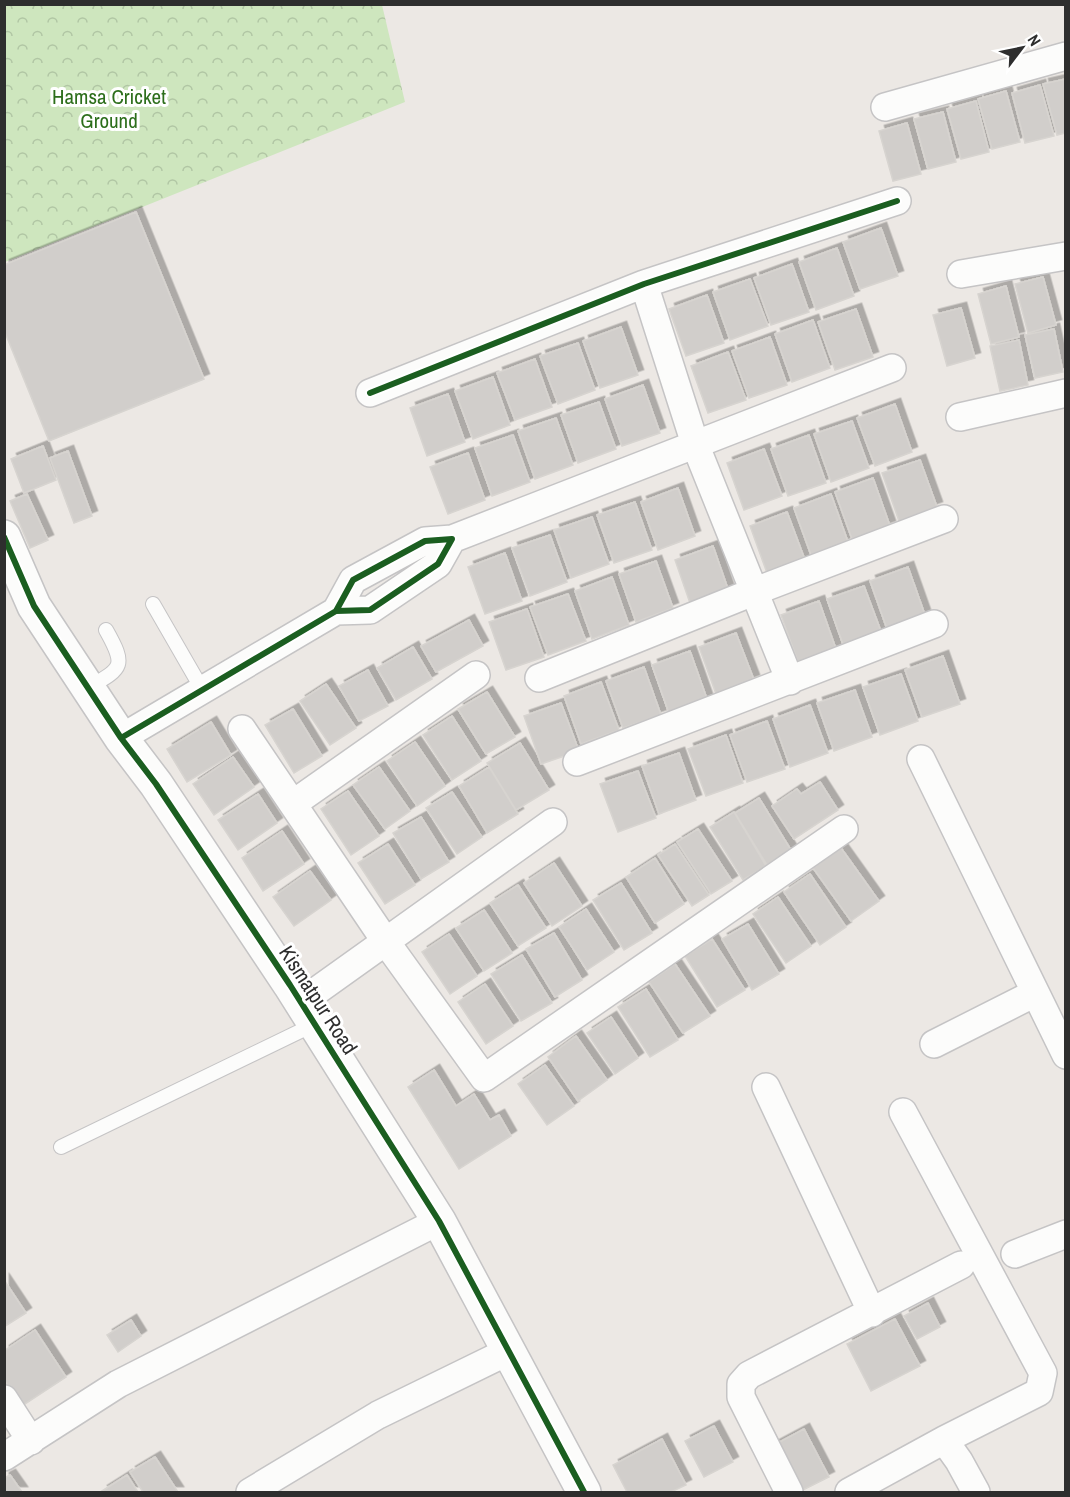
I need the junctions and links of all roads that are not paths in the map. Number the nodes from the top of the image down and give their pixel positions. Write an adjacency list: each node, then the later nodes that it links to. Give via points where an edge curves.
1 (1065, 56): 2 (street)
2 (885, 107)
3 (897, 201): 6 (street)
4 (1065, 256): 5 (street)
5 (961, 273)
6 (644, 284): 8 (street); 11 (street)
7 (892, 368): 11 (street)
8 (370, 393)
9 (1065, 393): 10 (street)
10 (960, 417)
11 (695, 444): 14 (street); 22 (street, via 452,539 425,541 353,580 336,610)
12 (944, 519): 14 (street)
13 (4, 537): 21 (street, Kismatpur Road, via 34,606)
14 (753, 592): 19 (street); 20 (street)
15 (153, 604): 22 (lane)
16 (934, 624): 20 (street)
17 (106, 630): 21 (lane, via 119,662 116,671)
18 (476, 675): 27 (street)
19 (539, 678)
20 (790, 681): 26 (street)
21 (88, 688): 24 (street, Kismatpur Road)
22 (202, 689): 24 (street)
23 (242, 729): 27 (street)
24 (121, 738): 32 (street, Kismatpur Road, via 156,784)
25 (921, 759): 31 (street)
26 (577, 762)
27 (294, 803): 30 (street)
28 (553, 822): 30 (street)
29 (844, 829): 30 (street, via 483,1078)
30 (386, 942): 32 (street)
31 (1035, 993): 33 (street); 34 (street)
32 (308, 1013): 37 (lane); 38 (street, Kismatpur Road)
33 (934, 1044)
34 (1065, 1055)
35 (766, 1088): 42 (street)
36 (903, 1112): 45 (street, via 1043,1373 1040,1392)
37 (61, 1147)
38 (439, 1221): 43 (street, Kismatpur Road); 46 (street, via 118,1384)
39 (1065, 1234): 40 (street)
40 (1015, 1254)
41 (961, 1265): 42 (street)
42 (872, 1312): 50 (street, via 749,1375 741,1384 741,1397)
43 (509, 1352): 48 (street, via 378,1415); 49 (street, Kismatpur Road)
44 (4, 1399): 46 (street)
45 (944, 1440): 51 (street); 52 (street)
46 (31, 1441): 47 (street)
47 (4, 1457)
48 (250, 1492)
49 (584, 1492)
50 (789, 1492)
51 (849, 1492)
52 (976, 1492)

